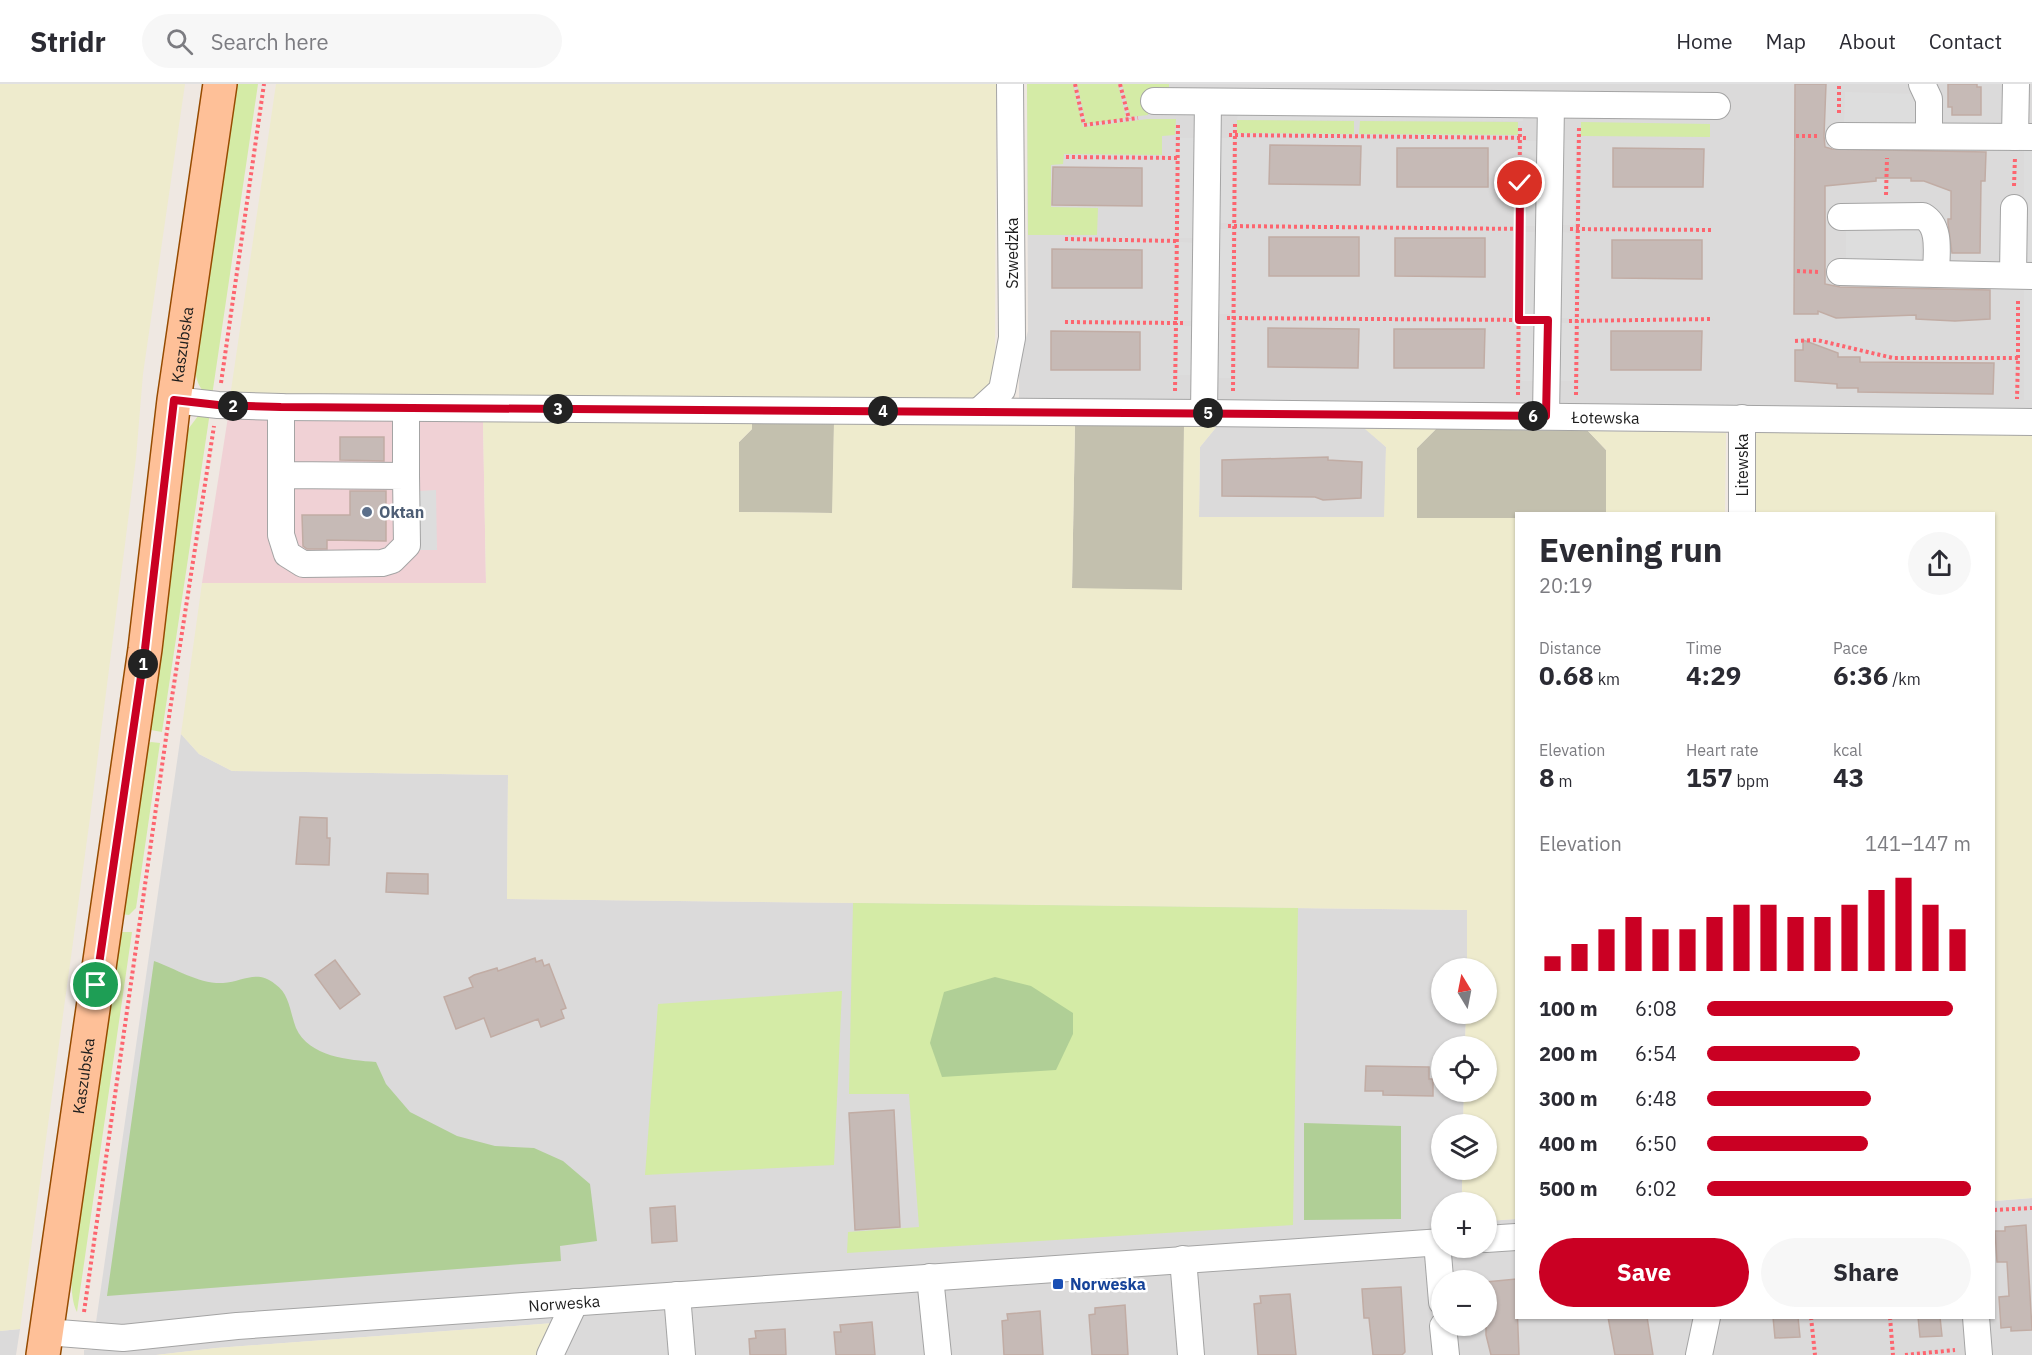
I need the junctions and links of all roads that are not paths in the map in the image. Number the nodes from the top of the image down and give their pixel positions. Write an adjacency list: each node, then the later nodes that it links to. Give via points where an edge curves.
1 (220, 84): 17 (main road, Kaszubska)
2 (1010, 84): 20 (street, Szwedzka, via 1012,338 1002,390)
3 (1922, 84): 10 (street, via 1929,99)
4 (2016, 84): 11 (street)
5 (1166, 101): 6 (street)
6 (1208, 102): 7 (street); 21 (street)
7 (1551, 105): 8 (street); 22 (street)
8 (1717, 106)
9 (1839, 136): 10 (street)
10 (1929, 136): 11 (street)
11 (2024, 137)
12 (2014, 208): 16 (street)
13 (1841, 217): 15 (street, via 1929,219 1935,235)
14 (1840, 272): 15 (street)
15 (1936, 274): 16 (street)
16 (2021, 276)
17 (174, 400): 18 (street, Łotewska); 38 (main road, Kaszubska, via 147,638)
18 (281, 407): 19 (street, Łotewska); 25 (street)
19 (406, 408): 20 (street, Łotewska); 26 (street)
20 (979, 411): 21 (street, Łotewska)
21 (1204, 413): 22 (street, Łotewska)
22 (1546, 416): 23 (street, Łotewska)
23 (1742, 418): 24 (street, Łotewska); 27 (street, Litewska)
24 (2032, 422)
25 (281, 475): 26 (street); 26 (street, via 283,546 292,560 303,564 382,563 400,554 407,545)
26 (406, 476)
27 (1742, 512)
28 (1515, 1238): 29 (street)
29 (1497, 1239)
30 (1431, 1243): 31 (street, Norweska)
31 (1183, 1259): 32 (street, Norweska); 43 (street)
32 (930, 1277): 33 (street, Norweska); 42 (street)
33 (677, 1295): 34 (street, Norweska); 41 (street)
34 (574, 1302): 38 (street, Norweska, via 123,1338 80,1335); 40 (street)
35 (1707, 1319): 45 (street)
36 (1976, 1319): 39 (street)
37 (1444, 1336): 44 (street)
38 (45, 1344)
39 (1979, 1352)
40 (550, 1355)
41 (682, 1355)
42 (938, 1355)
43 (1191, 1355)
44 (1446, 1355)
45 (1699, 1355)

